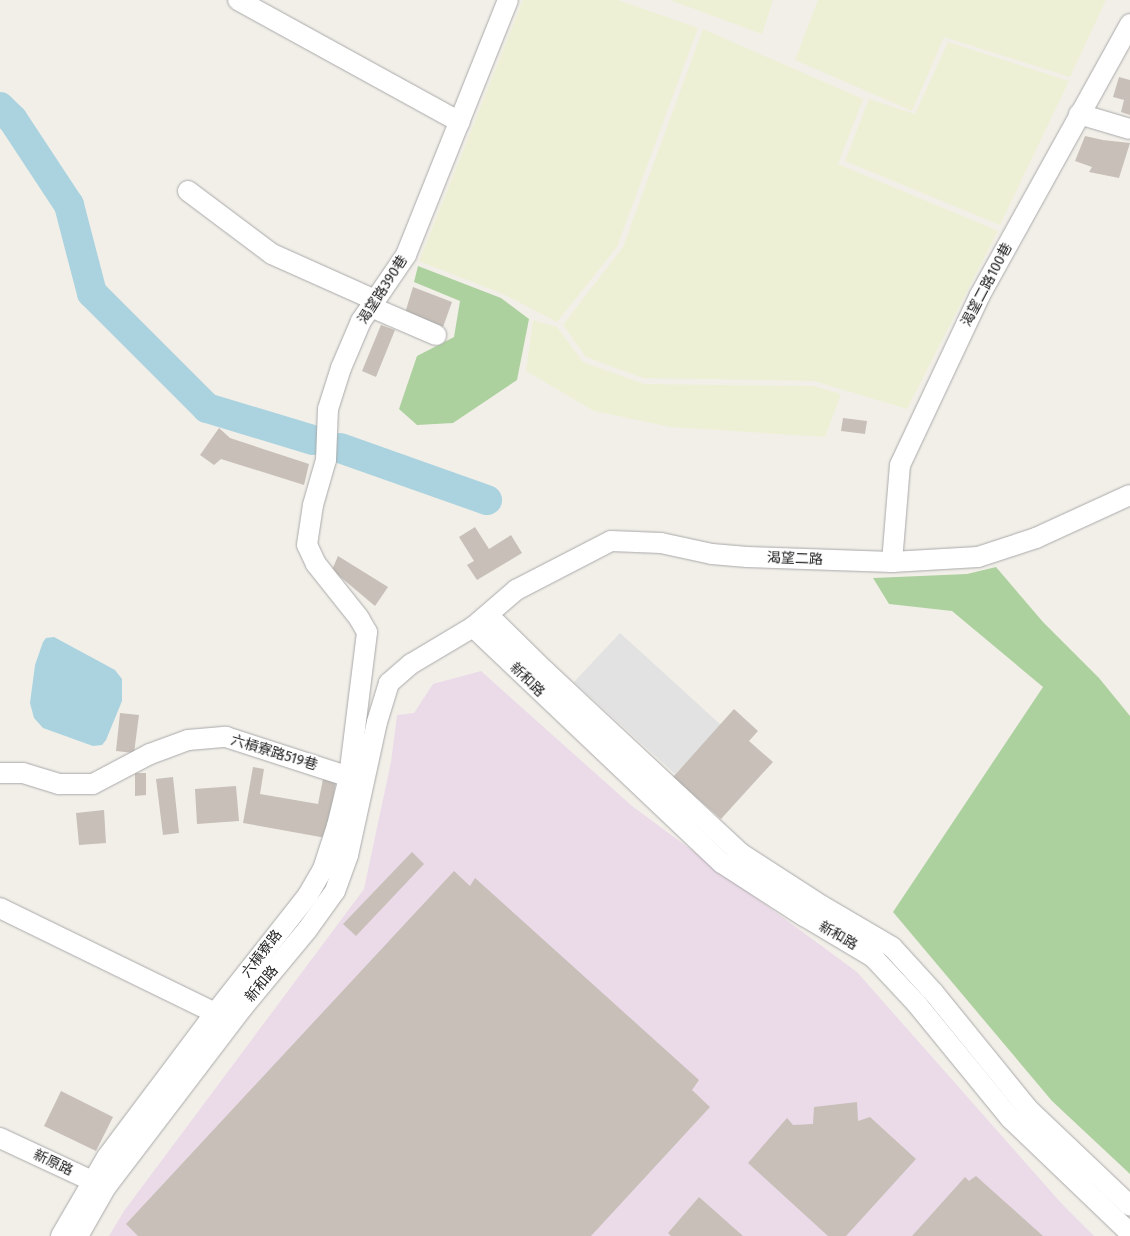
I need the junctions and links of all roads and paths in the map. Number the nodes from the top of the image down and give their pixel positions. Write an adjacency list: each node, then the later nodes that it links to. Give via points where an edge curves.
1 (238, 0): 5 (street)
2 (508, 0): 5 (street, 渴望路390巷)
3 (1130, 24): 4 (street, 渴望二路100巷)
4 (1079, 114): 6 (street); 11 (street, 渴望二路100巷, via 980,295 900,465)
5 (460, 122): 8 (street, 渴望路390巷, via 406,255)
6 (1130, 129)
7 (188, 191): 8 (street, via 272,254)
8 (373, 303): 9 (street); 13 (street, 渴望路390巷, via 361,321 341,368 328,409 326,460 313,506 307,545 316,564)
9 (436, 335)
10 (1130, 495): 11 (street, 渴望二路, via 1036,538 978,557)
11 (892, 562): 12 (street, 渴望二路, via 747,557 712,554 661,543 611,541 516,590)
12 (481, 621): 19 (street, 新和路, via 410,664 389,683 348,855 335,891 307,930); 20 (street, 新和路, via 630,751 740,853 892,947 1030,1110); 21 (street, 新和路, via 527,680 722,863 873,957 916,1002 1012,1119)
13 (367, 632): 15 (street, 六槓寮路)
14 (0, 773): 15 (street, 六槓寮路519巷, via 23,773 59,784 93,784 150,754 188,740 226,738)
15 (349, 777): 17 (street, 六槓寮路, via 323,869 308,895)
16 (0, 908): 17 (street)
17 (216, 1013): 19 (street, 六槓寮路, via 107,1157)
18 (0, 1138): 19 (street, 新原路)
19 (100, 1184): 22 (street, 六槓寮路); 23 (street, 新和路)
20 (1130, 1206)
21 (1130, 1233)
22 (61, 1236)
23 (78, 1236)

